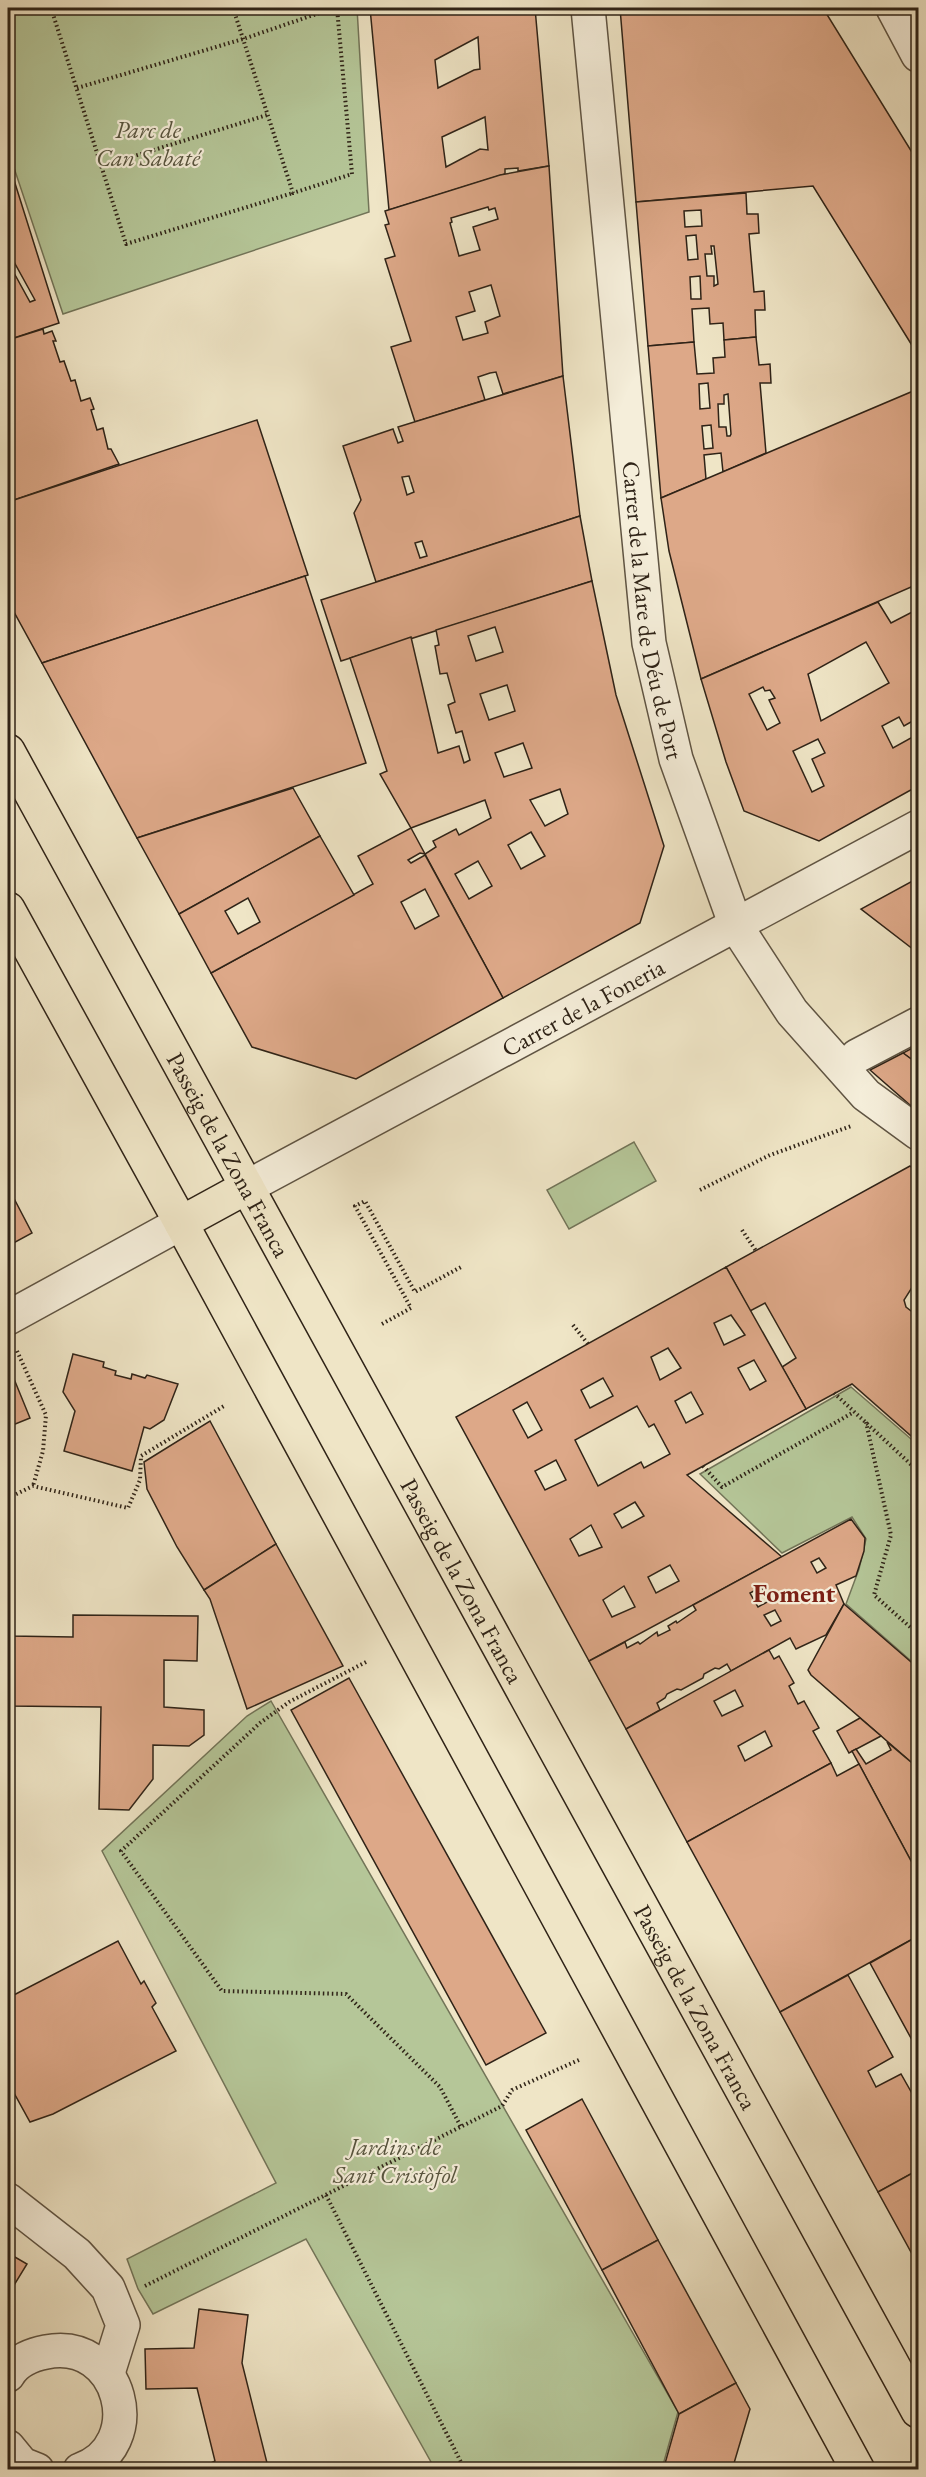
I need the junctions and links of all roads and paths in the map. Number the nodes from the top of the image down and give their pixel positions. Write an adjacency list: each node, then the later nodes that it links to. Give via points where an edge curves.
1 (51, 8): 10 (path)
2 (233, 8): 8 (path)
3 (306, 8): 7 (path)
4 (335, 8): 7 (path); 13 (path, via 352,174)
5 (588, 8): 17 (street, Carrer de la Mare de Déu de Port, via 649,643 676,759)
6 (893, 8): 9 (street)
7 (309, 16): 8 (path)
8 (243, 39): 10 (path); 11 (path)
9 (918, 55)
10 (77, 88): 12 (path)
11 (267, 115): 12 (path); 13 (path)
12 (102, 166): 13 (path, via 126,244)
13 (293, 193)
14 (8, 751): 24 (main road, Passeig de la Zona Franca)
15 (918, 827): 17 (street, Carrer de la Foneria)
16 (8, 909): 26 (main road)
17 (736, 926): 23 (street, Carrer de la Mare de Déu de Port, via 792,1012 866,1095); 24 (street, Carrer de la Foneria)
18 (15, 1008): 19 (path)
19 (8, 1011)
20 (918, 1024): 21 (street)
21 (857, 1056)
22 (859, 1122): 25 (path, via 770,1155)
23 (918, 1133)
24 (247, 1186): 26 (main road); 51 (main road, Passeig de la Zona Franca)
25 (700, 1190)
26 (181, 1223): 32 (street); 55 (main road)
27 (742, 1230): 28 (path)
28 (756, 1251)
29 (461, 1268): 30 (path, via 415,1292 364,1201 355,1206 411,1308)
30 (382, 1324)
31 (573, 1325): 33 (path)
32 (11, 1332): 40 (path, via 46,1415 44,1451)
33 (588, 1344)
34 (834, 1393): 36 (path)
35 (224, 1407): 40 (path, via 141,1456 140,1480 128,1508)
36 (854, 1412): 37 (path); 38 (path, via 722,1487)
37 (866, 1422): 39 (path); 42 (path, via 891,1535 874,1595)
38 (703, 1466)
39 (918, 1471)
40 (33, 1486): 41 (path)
41 (8, 1498)
42 (918, 1634)
43 (366, 1662): 45 (path, via 289,1702 260,1723 121,1851 222,1991 346,1994 440,2087)
44 (581, 2059): 45 (path, via 512,2090 502,2106)
45 (461, 2127): 46 (path)
46 (326, 2195): 48 (path); 54 (path)
47 (8, 2200): 50 (street, via 77,2254 108,2288 123,2325)
48 (138, 2289)
49 (11, 2362): 50 (street, via 62,2349 86,2355)
50 (108, 2373): 52 (street, via 117,2391 121,2418)
51 (918, 2411)
52 (114, 2458): 53 (street)
53 (80, 2469)
54 (465, 2469)
55 (858, 2469)

